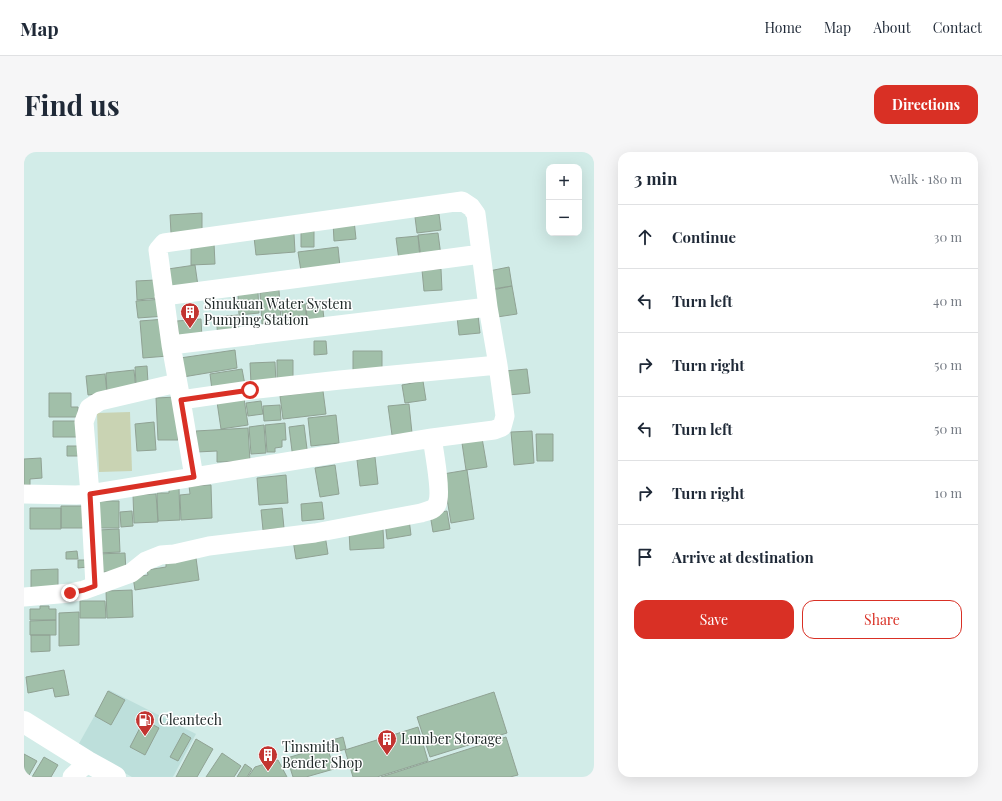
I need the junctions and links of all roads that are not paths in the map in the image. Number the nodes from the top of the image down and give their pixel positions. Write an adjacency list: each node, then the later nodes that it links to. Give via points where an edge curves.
1 (481, 254): 2 (street); 2 (street, via 476,214 471,206 462,201 164,243 158,250); 3 (street)
2 (164, 296): 4 (street)
3 (488, 307): 4 (street); 5 (street)
4 (171, 345): 6 (street)
5 (498, 365): 6 (street, via 250,390); 7 (street, via 505,416 502,427)
6 (179, 391): 8 (street); 10 (street, via 100,401 89,408 84,422)
7 (432, 438): 8 (street); 11 (street, via 439,492 437,504 431,510 315,533 209,546 161,555 131,573)
8 (194, 477): 10 (street)
9 (24, 494): 10 (street)
10 (90, 494): 11 (street)
11 (95, 586): 12 (street, via 70,593)
12 (24, 597)
13 (24, 722): 14 (highway)
14 (88, 762): 15 (street); 16 (highway)
15 (72, 777)
16 (115, 777)

